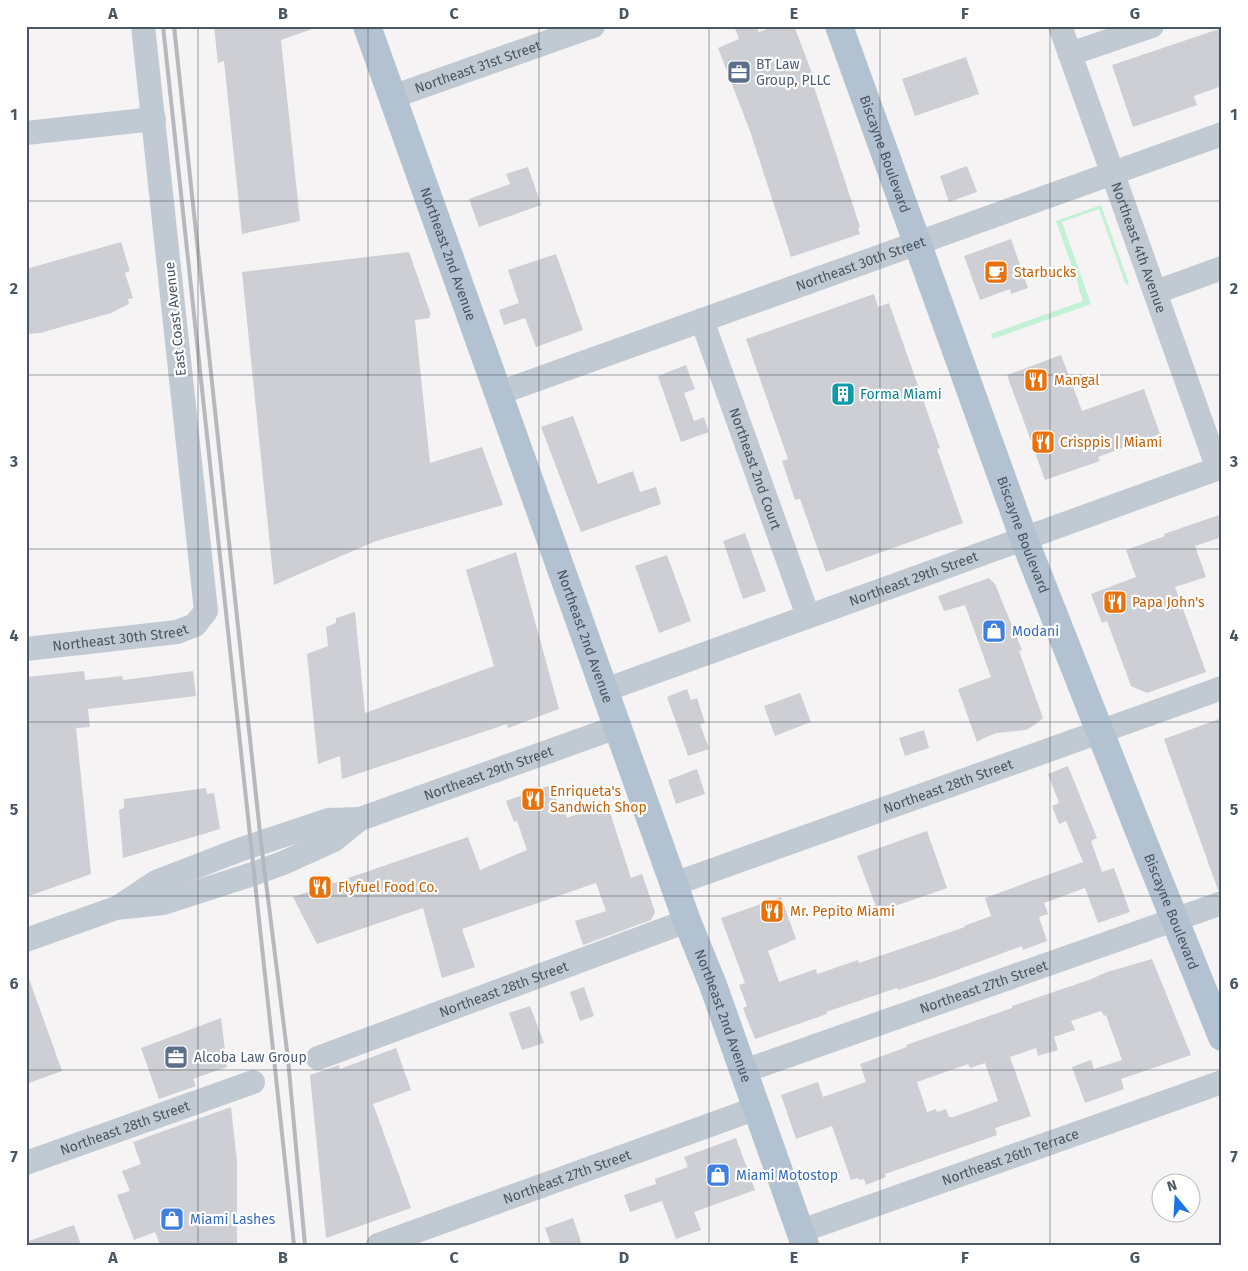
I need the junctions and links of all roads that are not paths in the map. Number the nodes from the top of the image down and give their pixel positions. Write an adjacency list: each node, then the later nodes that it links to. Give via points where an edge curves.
1 (144, 26): 9 (street, East Coast Avenue)
2 (368, 26): 8 (main road, Northeast 2nd Avenue)
3 (593, 26): 8 (street, Northeast 31st Street)
4 (839, 26): 13 (main road, Biscayne Boulevard)
5 (1060, 26): 7 (street, Northeast 4th Avenue)
6 (1152, 26): 7 (street)
7 (1070, 54): 12 (street, Northeast 4th Avenue)
8 (392, 97): 17 (main road, Northeast 2nd Avenue)
9 (154, 119): 10 (street); 20 (street, East Coast Avenue)
10 (26, 133)
11 (1222, 134): 12 (street, Northeast 30th Street)
12 (1113, 173): 13 (street, Northeast 30th Street); 15 (street, Northeast 4th Avenue)
13 (917, 243): 16 (street, Northeast 30th Street); 19 (main road, Biscayne Boulevard)
14 (1222, 268): 15 (street)
15 (1156, 292): 18 (street, Northeast 4th Avenue)
16 (702, 320): 17 (street, Northeast 30th Street); 21 (street, Northeast 2nd Court)
17 (499, 393): 24 (main road, Northeast 2nd Avenue)
18 (1220, 468): 19 (street, Northeast 29th Street)
19 (1024, 539): 21 (street, Northeast 29th Street); 26 (main road, Biscayne Boulevard)
20 (206, 611): 22 (street, Northeast 30th Street, via 195,625 177,632)
21 (808, 616): 24 (street, Northeast 29th Street)
22 (26, 649)
23 (1222, 688): 26 (street, Northeast 28th Street)
24 (605, 690): 25 (main road, Northeast 2nd Avenue)
25 (618, 727): 27 (main road, Northeast 2nd Avenue); 31 (street, Northeast 29th Street, via 360,819 329,820 239,850 156,882 116,908)
26 (1101, 732): 27 (street, Northeast 28th Street); 29 (main road, Biscayne Boulevard)
27 (674, 884): 30 (main road, Northeast 2nd Avenue)
28 (1222, 903): 29 (street, Northeast 27th Street)
29 (1175, 919): 32 (main road, Biscayne Boulevard); 34 (street, Northeast 27th Street)
30 (687, 921): 33 (street, Northeast 28th Street); 34 (main road, Northeast 2nd Avenue)
31 (26, 940)
32 (1222, 1037)
33 (318, 1058)
34 (744, 1071): 37 (main road, Northeast 2nd Avenue)
35 (253, 1082): 38 (street, Northeast 28th Street)
36 (1222, 1082): 39 (street, Northeast 26th Terrace)
37 (757, 1108): 39 (main road, Northeast 2nd Avenue); 40 (street, Northeast 27th Street)
38 (26, 1163)
39 (803, 1238)
40 (378, 1245)

